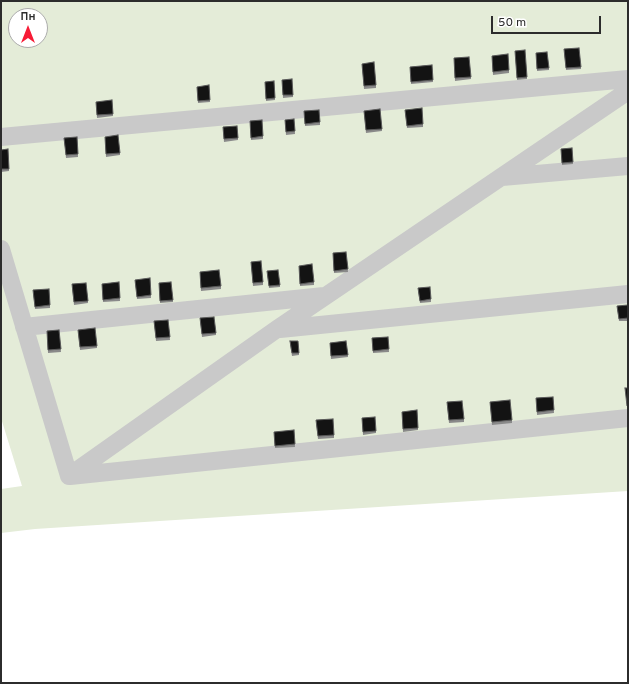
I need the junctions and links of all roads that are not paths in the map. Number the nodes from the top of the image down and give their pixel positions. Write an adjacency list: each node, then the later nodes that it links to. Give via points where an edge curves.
1 (628, 79): 3 (lane)
2 (628, 91): 5 (lane)
3 (1, 137)
4 (628, 166): 5 (lane)
5 (501, 177): 8 (lane)
6 (1, 249): 9 (lane)
7 (628, 294): 10 (lane)
8 (326, 296): 9 (lane); 10 (lane)
9 (24, 327): 12 (lane)
10 (277, 329): 12 (lane)
11 (628, 418): 12 (lane)
12 (69, 476)

